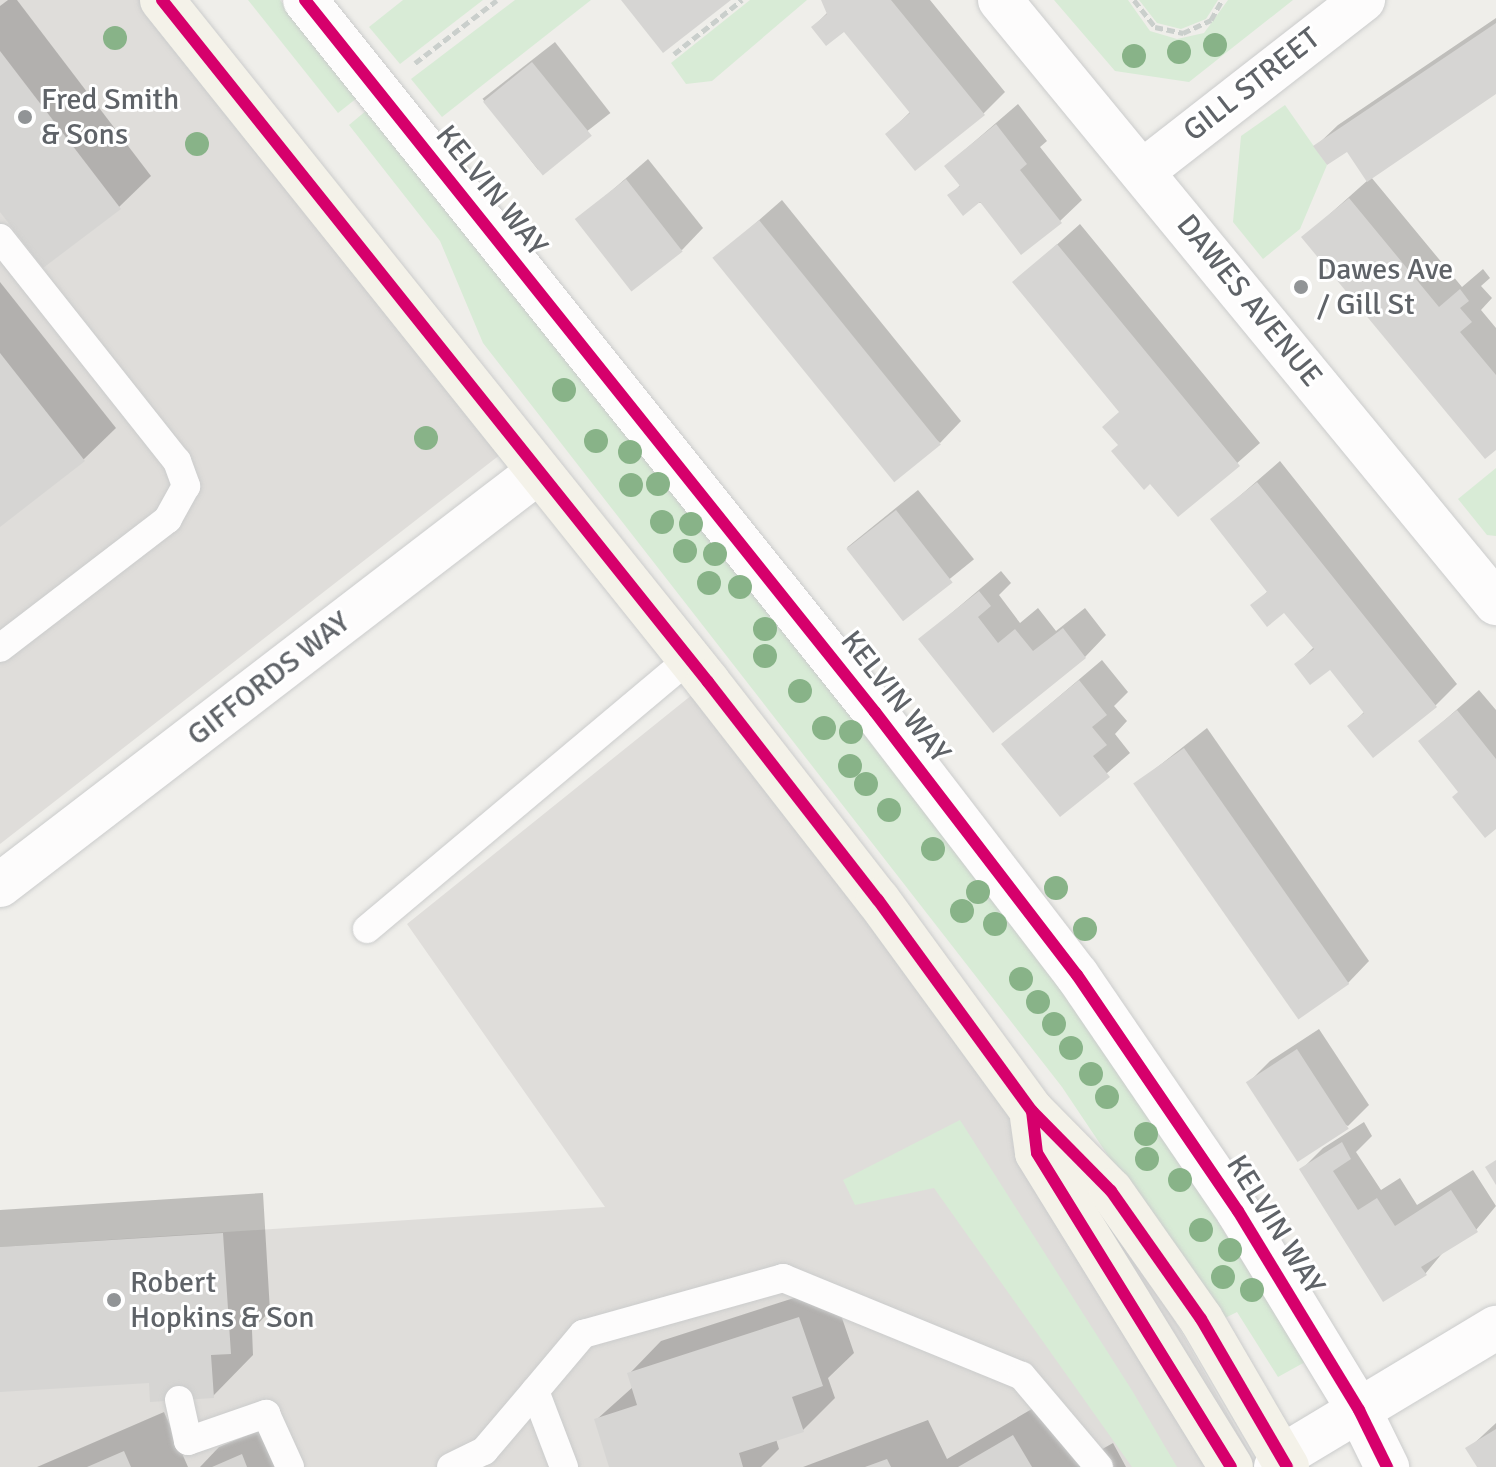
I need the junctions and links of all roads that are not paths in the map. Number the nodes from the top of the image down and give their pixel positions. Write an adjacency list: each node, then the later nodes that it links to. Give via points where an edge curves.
1 (162, 0): 7 (main road)
2 (305, 0): 17 (street, KELVIN WAY, via 875,712 1077,975 1238,1211)
3 (1000, 0): 5 (street, DAWES AVENUE)
4 (1363, 0): 5 (street, GILL STREET)
5 (1143, 171): 8 (street, DAWES AVENUE)
6 (0, 238): 9 (lane, via 177,461 186,486 168,519)
7 (538, 472): 10 (main road); 11 (street, GIFFORDS WAY)
8 (1496, 603)
9 (0, 648)
10 (689, 659): 12 (lane); 13 (main road, via 878,900)
11 (0, 885)
12 (367, 929)
13 (1032, 1111): 18 (main road, via 1111,1191 1201,1319); 23 (main road, via 1037,1153)
14 (1496, 1328): 17 (street)
15 (535, 1391): 20 (lane, via 484,1451); 21 (lane); 22 (lane, via 583,1334 783,1278 1022,1376)
16 (179, 1400): 19 (lane, via 188,1441 266,1414)
17 (1359, 1410): 18 (street); 24 (street, KELVIN WAY)
18 (1281, 1464)
19 (290, 1467)
20 (451, 1467)
21 (564, 1467)
22 (1099, 1467)
23 (1231, 1467)
24 (1387, 1467)

